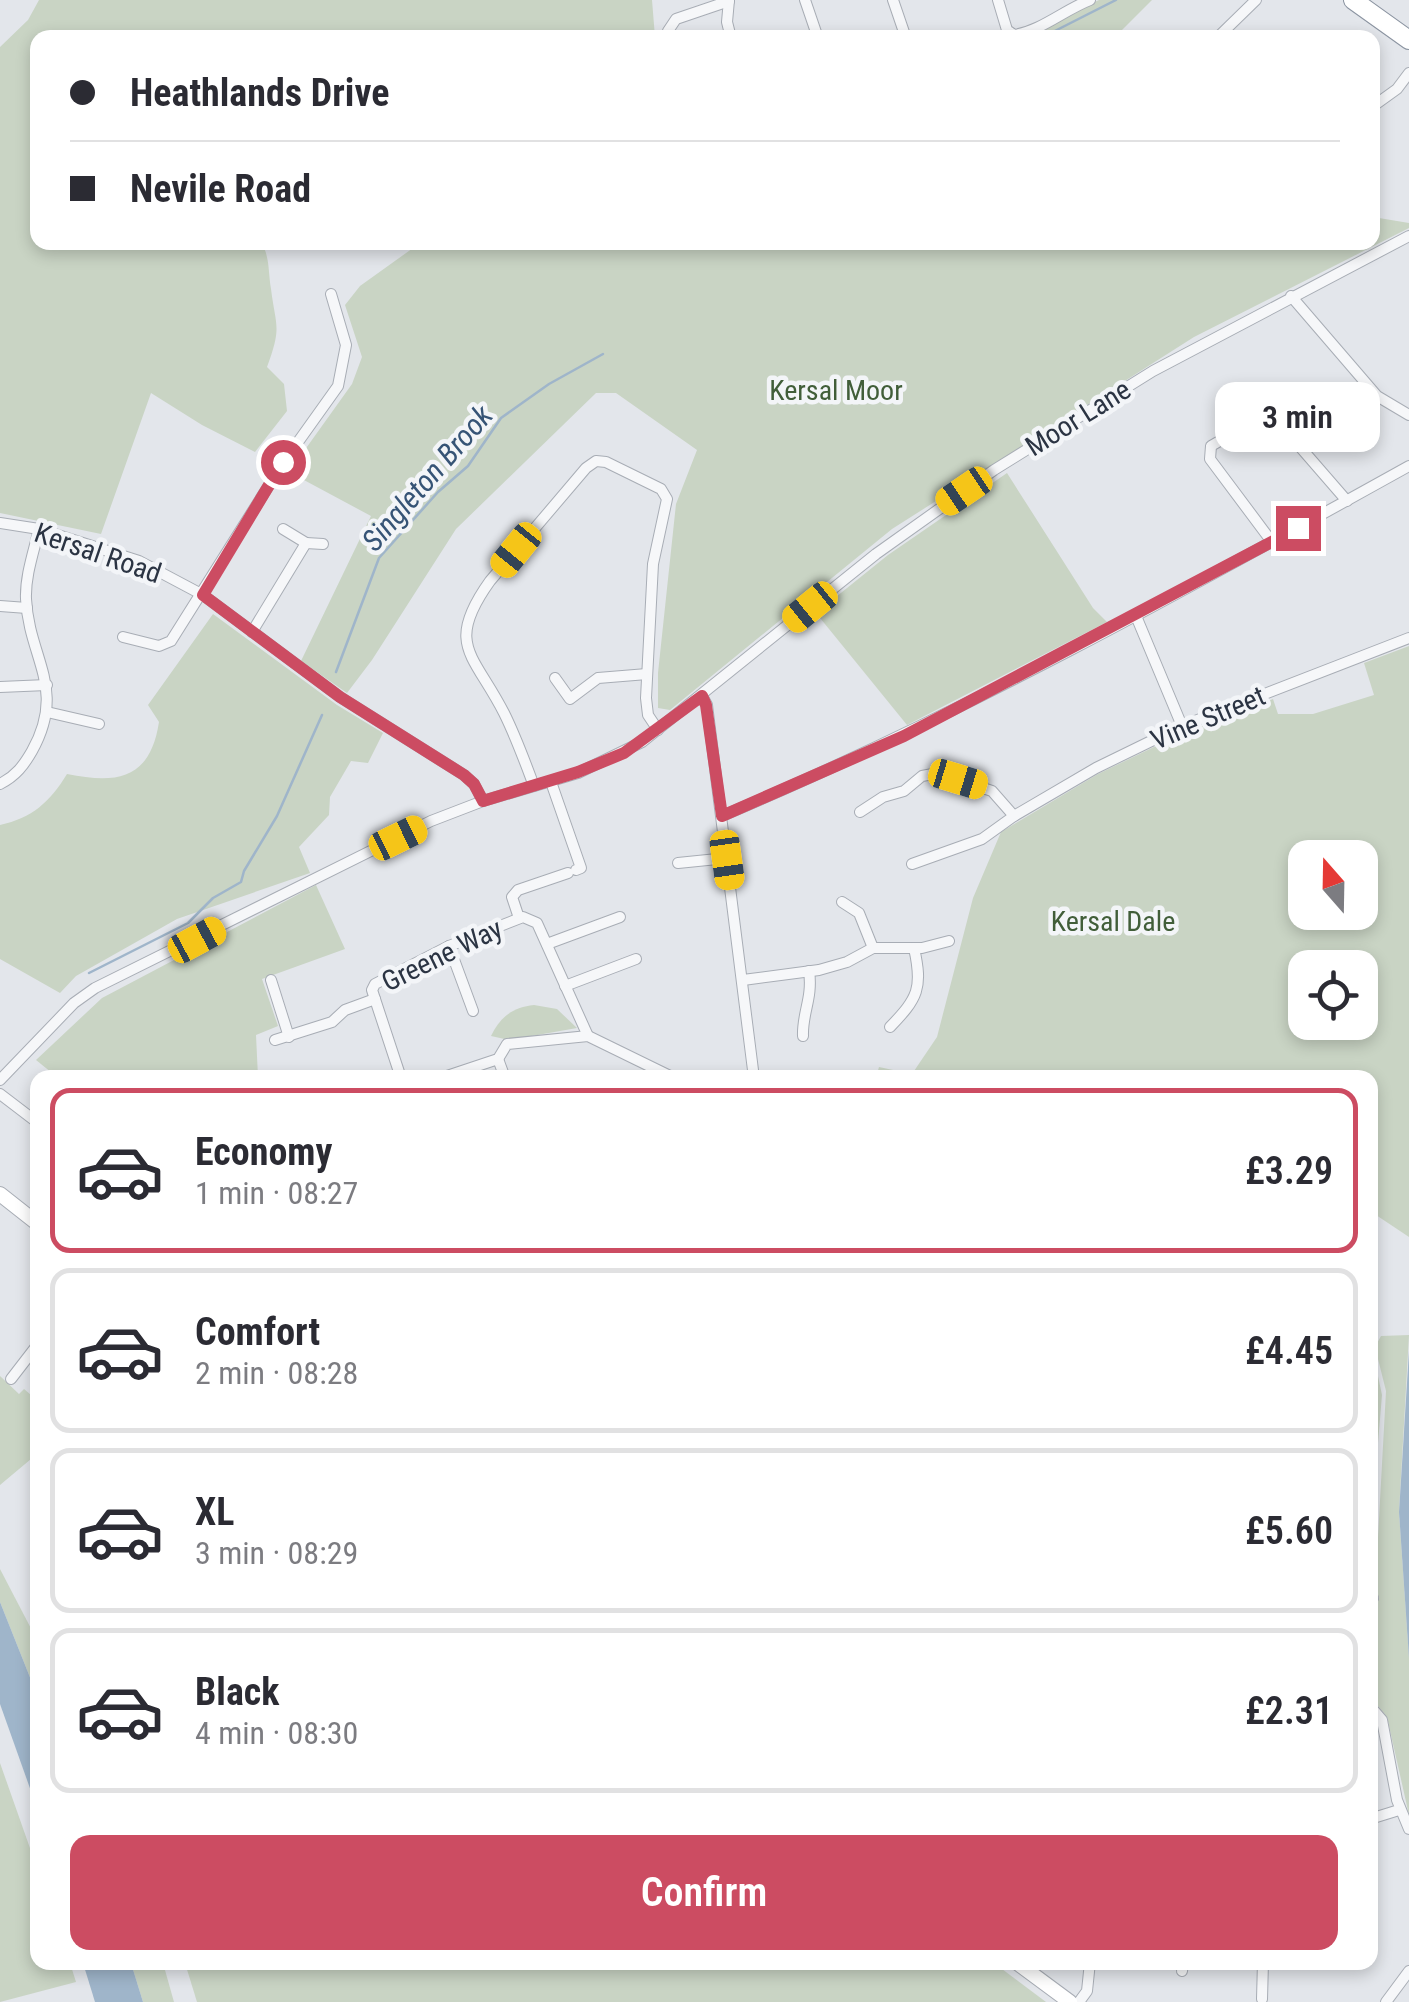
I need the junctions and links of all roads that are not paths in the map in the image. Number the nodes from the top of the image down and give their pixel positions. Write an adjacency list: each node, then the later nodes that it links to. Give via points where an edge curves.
1 (805, 0): 10 (street)
2 (893, 0): 11 (street)
3 (998, 0): 12 (street)
4 (1090, 0): 13 (street)
5 (1256, 0): 14 (street)
6 (729, 1): 8 (street, via 676,20); 9 (street)
7 (1361, 2): 15 (highway)
8 (669, 30)
9 (729, 30)
10 (815, 30)
11 (903, 30)
12 (1008, 30)
13 (1029, 30)
14 (1225, 30)
15 (1409, 40)
16 (1409, 73): 17 (street)
17 (1380, 102)
18 (1409, 236): 20 (street, Moor Lane)
19 (331, 294): 30 (street, via 346,345 338,386)
20 (1291, 296): 21 (street, via 1377,396); 41 (street, Moor Lane, via 1152,370 934,511)
21 (1409, 415)
22 (1409, 466): 23 (street)
23 (1346, 502): 27 (street); 27 (street, via 1275,418 1263,416 1211,446 1210,459)
24 (0, 523): 26 (street, Kersal Road)
25 (283, 529): 28 (street)
26 (39, 530): 30 (street, Kersal Road, via 138,561); 32 (street)
27 (1272, 542): 33 (street)
28 (306, 543): 29 (street); 34 (street)
29 (323, 544)
30 (203, 595): 34 (street, Kersal Road); 35 (street, via 171,641 149,645)
31 (0, 606): 32 (street)
32 (27, 608): 39 (street)
33 (1136, 616): 44 (street); 50 (street, via 904,736)
34 (252, 632): 49 (street, Kersal Road, via 464,775)
35 (123, 637)
36 (1409, 638): 44 (street, Vine Street)
37 (648, 674): 38 (street, via 598,678 570,699); 45 (street, via 648,715); 48 (street, via 654,564 666,499 661,490 606,462 591,464 490,580 468,618 470,655 506,716)
38 (555, 678)
39 (48, 685): 40 (street); 42 (street)
40 (0, 686)
41 (702, 696): 45 (street, Moor Lane); 50 (street)
42 (47, 712): 43 (street); 47 (street, via 21,768)
43 (98, 724)
44 (1182, 726): 51 (street, Vine Street)
45 (658, 730): 46 (street, Moor Lane, via 624,753)
46 (551, 782): 48 (street, Moor Lane); 58 (street, via 575,870 518,890 512,897)
47 (0, 784)
48 (534, 786): 49 (street, Moor Lane)
49 (483, 801): 82 (street, Moor Lane, via 95,988)
50 (722, 816): 53 (street)
51 (1014, 816): 52 (street, via 992,791 938,773 864,810); 55 (street, Vine Street, via 982,839)
52 (874, 820)
53 (727, 858): 54 (street); 67 (street)
54 (678, 863)
55 (920, 865)
56 (842, 902): 62 (street, via 859,913)
57 (620, 917): 60 (street)
58 (519, 918): 60 (street, Greene Way, via 534,920); 61 (street, Greene Way)
59 (949, 941): 63 (street)
60 (547, 944): 68 (street, Greene Way)
61 (449, 946): 69 (street, Greene Way, via 378,982); 70 (street)
62 (873, 948): 63 (street); 65 (street)
63 (914, 948): 71 (street, via 919,989)
64 (636, 959): 68 (street)
65 (809, 971): 67 (street); 73 (street, via 812,993)
66 (271, 980): 74 (street)
67 (743, 980): 81 (street)
68 (566, 986): 72 (street, Greene Way)
69 (375, 999): 74 (street); 77 (street, Greene Way)
70 (472, 1011)
71 (890, 1027)
72 (588, 1036): 76 (street, via 507,1044); 80 (street)
73 (803, 1036)
74 (289, 1037): 75 (street)
75 (276, 1040)
76 (498, 1059): 78 (street); 79 (street)
77 (398, 1070)
78 (464, 1070)
79 (501, 1070)
80 (647, 1070)
81 (753, 1070)
82 (0, 1080)
83 (0, 1094): 84 (street)
84 (30, 1117)
85 (0, 1194): 86 (street)
86 (30, 1218)
87 (30, 1354): 88 (street)
88 (11, 1379)
89 (1378, 1715): 90 (street)
90 (1400, 1810): 91 (street); 92 (street)
91 (1378, 1816)
92 (1409, 1829)
93 (1027, 1970): 98 (street)
94 (1089, 1970): 99 (street)
95 (1263, 1970): 97 (street)
96 (1409, 1971): 100 (street)
97 (1262, 1999)
98 (1070, 2002)
99 (1079, 2002)
100 (1386, 2002)

